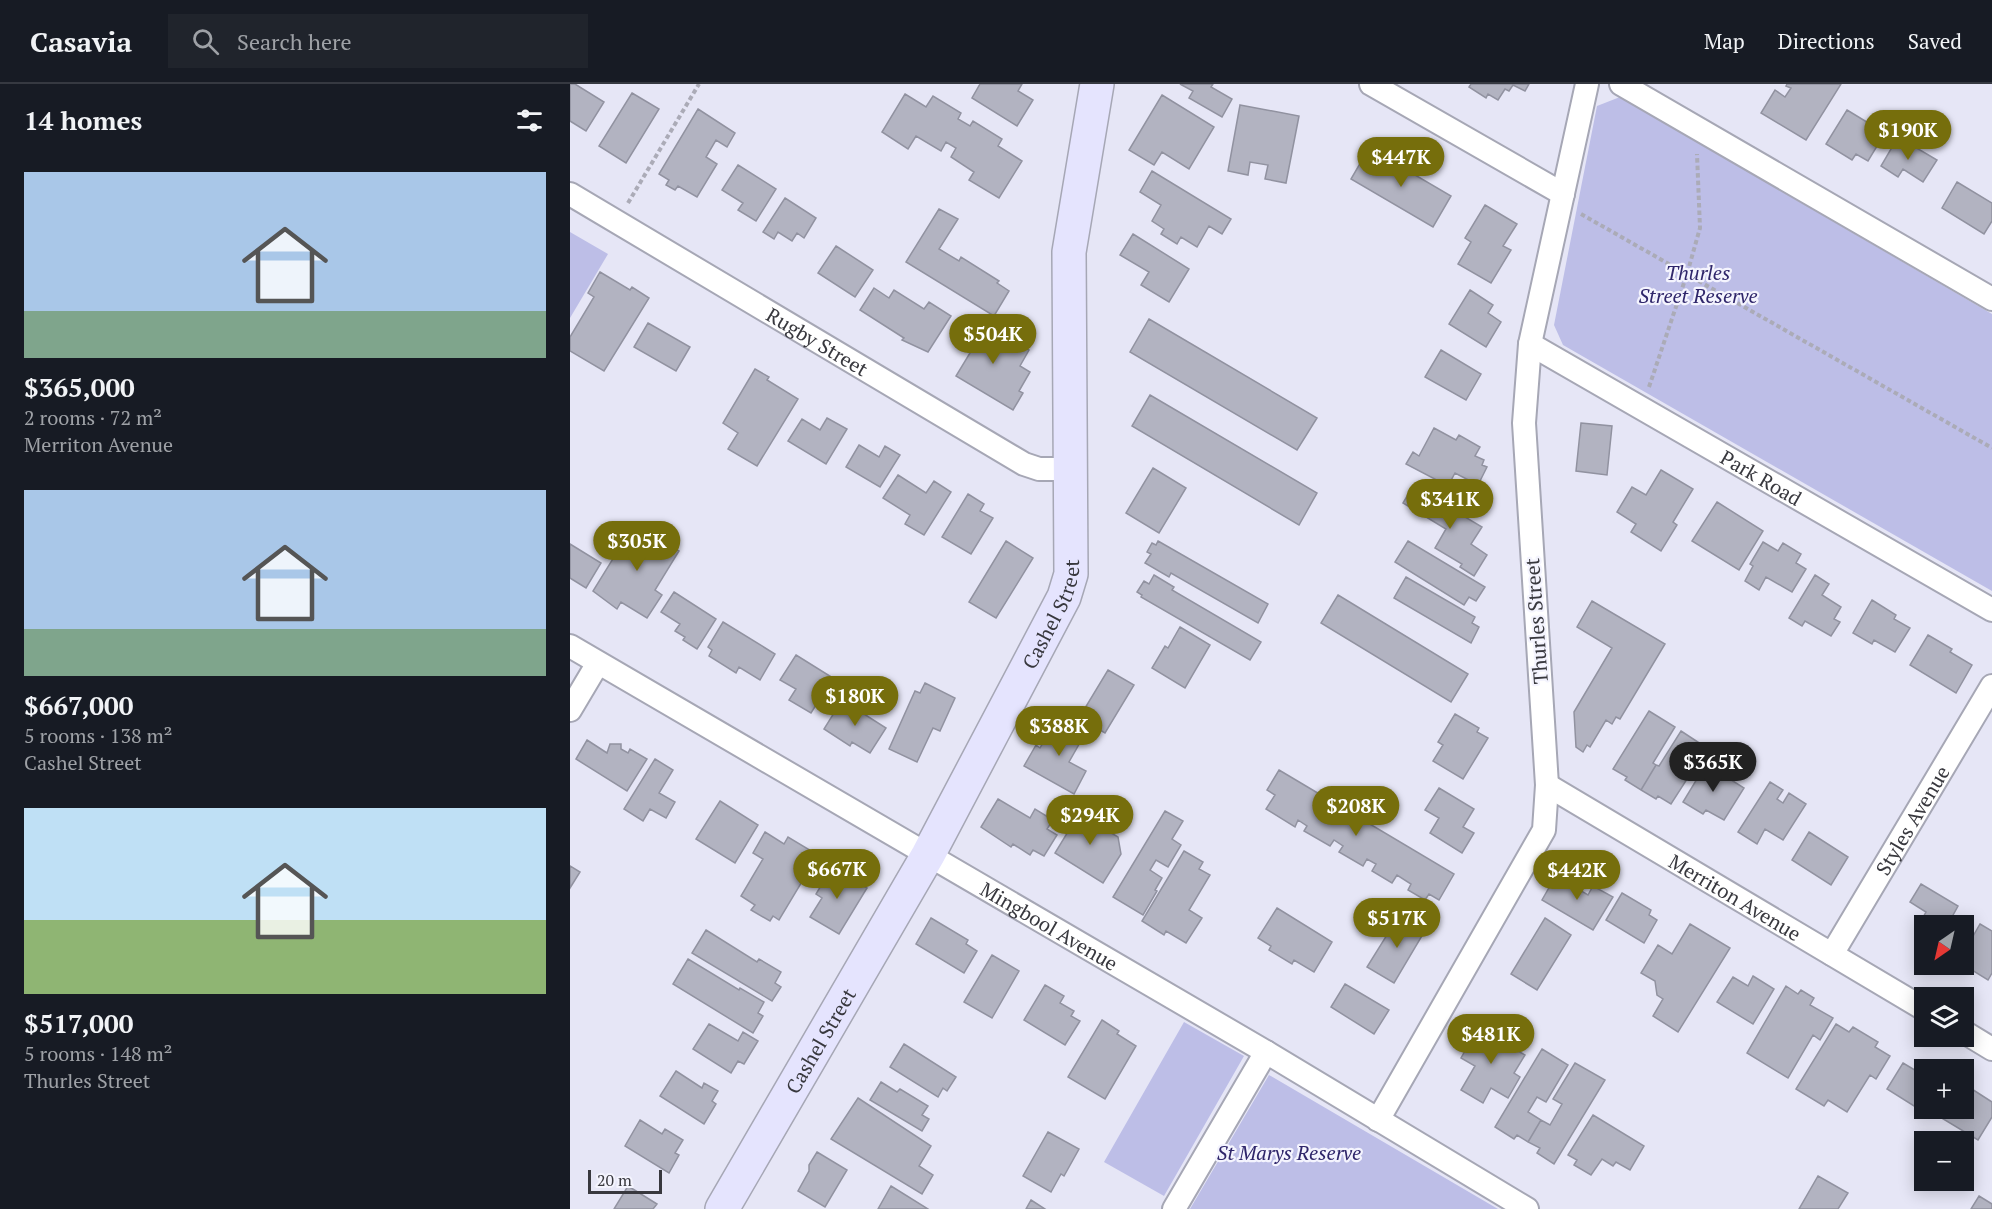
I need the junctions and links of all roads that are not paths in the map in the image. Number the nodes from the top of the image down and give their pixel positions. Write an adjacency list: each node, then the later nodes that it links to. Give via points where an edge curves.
1 (1097, 84): 9 (street, Cashel Street, via 1069,252)
2 (1371, 84): 6 (street)
3 (1587, 84): 6 (street, Thurles Street)
4 (1621, 84): 7 (street)
5 (570, 194): 9 (street, Rugby Street, via 1024,464 1039,469)
6 (1562, 198): 8 (street, Thurles Street)
7 (1992, 299)
8 (1530, 344): 10 (street, Park Road); 15 (street, Thurles Street, via 1524,423)
9 (1071, 469): 16 (street, Cashel Street, via 1071,574 1064,597)
10 (1992, 610)
11 (570, 646): 12 (street, Mingbool Avenue)
12 (598, 663): 14 (street); 16 (street, Mingbool Avenue)
13 (1992, 686): 17 (street, Styles Avenue)
14 (570, 710)
15 (1547, 785): 17 (street, Merriton Avenue); 22 (street, Thurles Street, via 1544,830)
16 (928, 855): 21 (street, Mingbool Avenue); 23 (street, Cashel Street)
17 (1832, 954): 18 (street, Merriton Avenue)
18 (1914, 1003)
19 (1974, 1038): 20 (street)
20 (1992, 1049)
21 (1266, 1052): 22 (street, Mingbool Avenue); 24 (street)
22 (1378, 1120): 25 (street, Mingbool Avenue)
23 (722, 1209)
24 (1174, 1209)
25 (1527, 1209)

